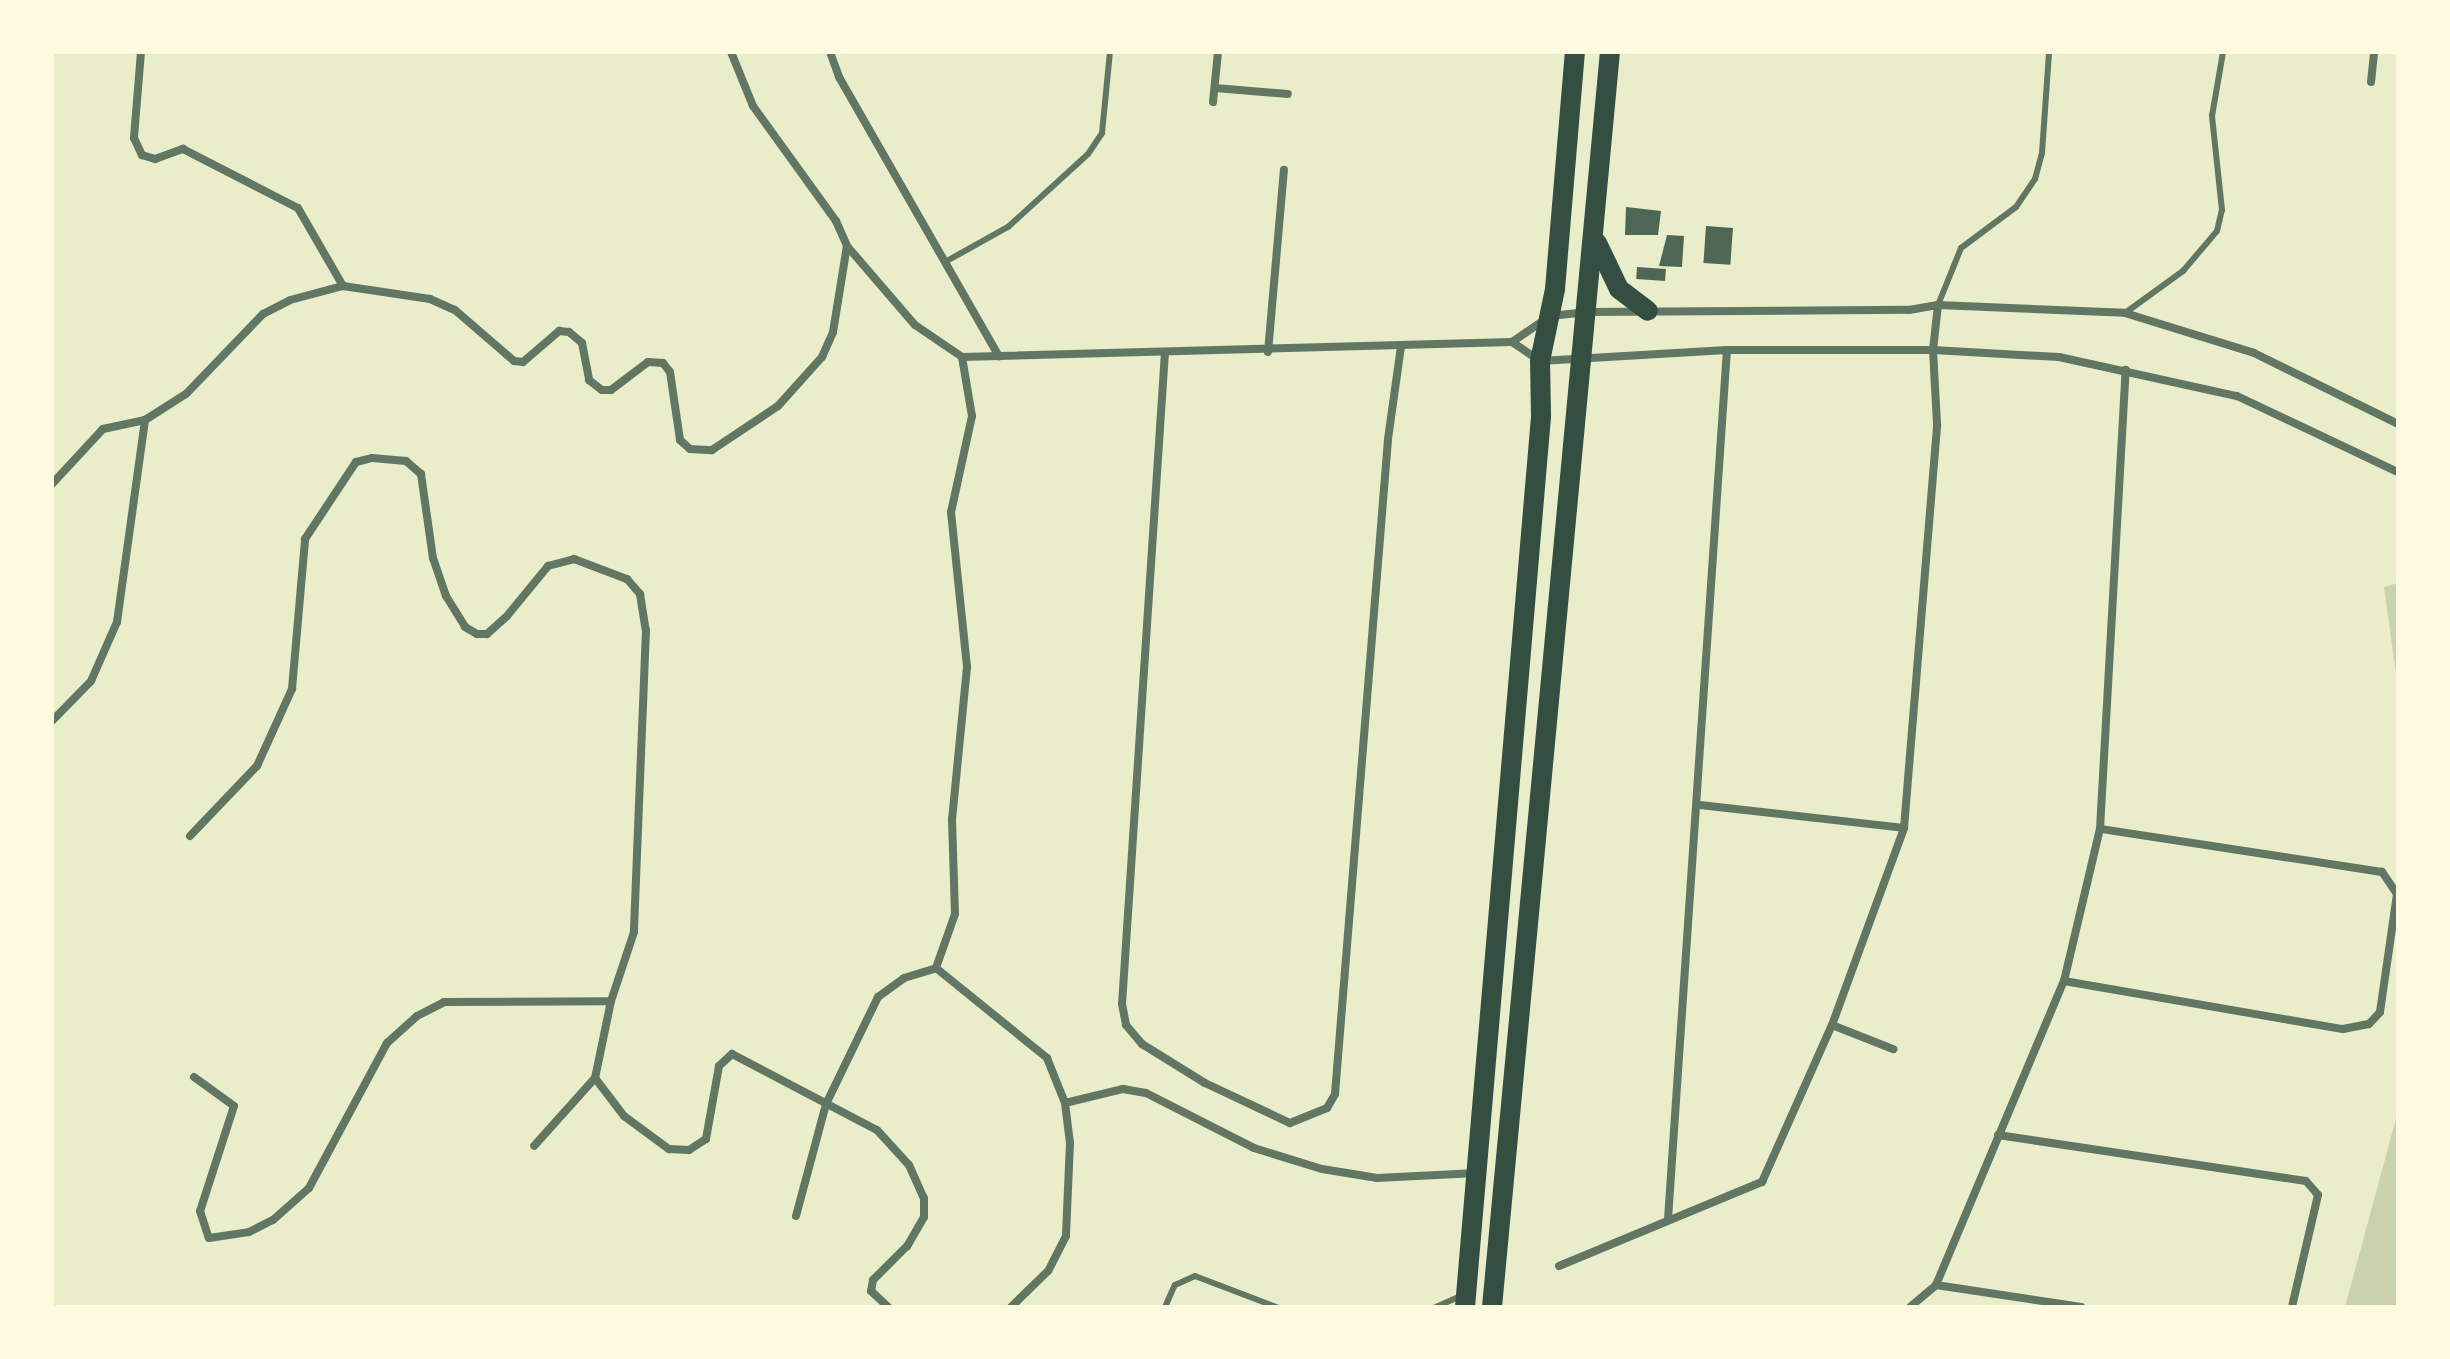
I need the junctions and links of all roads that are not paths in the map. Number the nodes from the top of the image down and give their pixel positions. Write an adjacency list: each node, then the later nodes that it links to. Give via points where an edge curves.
1 (141, 52): 19 (street, via 134,138 142,155 155,159 183,149 298,208)
2 (731, 52): 17 (street, via 753,106 836,221)
3 (830, 52): 18 (street, via 839,77)
4 (1110, 52): 18 (lane, via 1102,133 1088,154 1008,227)
5 (1218, 52): 12 (street)
6 (1575, 52): 24 (highway)
7 (1610, 52): 16 (highway)
8 (2049, 52): 20 (lane, via 2042,153 2035,179 2016,207 1961,248)
9 (2223, 52): 23 (lane, via 2212,116 2222,210 2217,231 2183,271)
10 (2374, 52): 11 (street)
11 (2371, 82)
12 (1215, 88): 13 (street); 14 (street)
13 (1288, 94)
14 (1213, 102)
15 (1284, 170): 30 (street)
16 (1593, 232): 21 (highway, via 1611,278); 22 (highway)
17 (847, 246): 19 (street, via 833,332 822,357 778,406 712,450 700,452 680,440 676,431 670,372 663,363 648,362 611,390 602,390 589,380 582,343 569,332 559,331 523,362 514,361 455,310 430,299); 32 (street, via 907,317)
18 (945, 262): 31 (street)
19 (343, 286): 36 (street, via 290,300 263,314 186,394)
20 (1938, 305): 21 (street, via 1909,310); 23 (street); 28 (street)
21 (1648, 311): 22 (street)
22 (1588, 312): 24 (street); 33 (highway)
23 (2125, 313): 37 (street, via 2254,353)
24 (1550, 316): 25 (street); 34 (highway)
25 (1512, 342): 26 (street); 34 (street)
26 (1401, 346): 29 (street, via 1388,439 1335,1094 1327,1108 1290,1123 1205,1083 1142,1044 1126,1025 1122,1004); 30 (street)
27 (1727, 350): 28 (street); 33 (street); 41 (street)
28 (1933, 350): 35 (street, via 2059,357); 42 (street, via 1937,424)
29 (1165, 352): 30 (street); 31 (street)
30 (1268, 352)
31 (999, 356): 32 (street)
32 (962, 357): 45 (street, via 972,416 951,512 967,667 952,819 955,914)
33 (1580, 359): 34 (street); 67 (highway)
34 (1540, 361): 56 (highway, via 1541,416)
35 (2126, 370): 38 (street, via 2237,396); 43 (street)
36 (145, 420): 39 (street, via 103,429); 40 (street, via 117,622 91,681)
37 (2398, 424)
38 (2398, 472)
39 (52, 484)
40 (52, 721)
41 (1700, 805): 42 (street); 58 (street)
42 (1904, 828): 48 (street)
43 (2100, 829): 46 (street); 46 (street, via 2382,872 2397,894 2380,1012 2369,1024 2343,1029)
44 (190, 836): 47 (street, via 257,766 292,689 305,539 356,462 406,461 421,474 433,558 446,596 465,627 477,634 487,634 507,616 548,566 574,559 607,568 640,594 646,630 634,932)
45 (936, 968): 52 (street, via 1047,1058); 53 (street, via 904,978 878,997)
46 (2064, 981): 54 (street)
47 (611, 1001): 50 (street, via 444,1002 417,1016 387,1043 309,1188 273,1220 249,1232 209,1238 200,1211 234,1106); 51 (street)
48 (1832, 1025): 49 (street); 58 (street, via 1762,1182)
49 (1893, 1049)
50 (194, 1077)
51 (595, 1078): 53 (street, via 624,1116 669,1149 689,1150 706,1139 719,1066 732,1054); 55 (street)
52 (1065, 1103): 56 (street, via 1123,1089 1146,1093 1254,1148 1322,1169 1377,1178); 63 (street, via 1070,1143 1066,1236 1048,1271)
53 (826, 1104): 57 (street); 62 (street, via 877,1130 909,1165 924,1198 924,1217 907,1246 873,1280 871,1291)
54 (1998, 1135): 60 (street); 70 (street, via 2306,1181 2318,1195)
55 (534, 1146)
56 (1477, 1173): 61 (highway)
57 (796, 1216)
58 (1668, 1219): 59 (street)
59 (1559, 1266)
60 (1936, 1285): 68 (street); 69 (street)
61 (1466, 1301): 66 (lane)
62 (888, 1307)
63 (1011, 1307)
64 (1165, 1307): 65 (lane, via 1175,1285 1195,1276)
65 (1276, 1307)
66 (1436, 1307)
67 (1492, 1307)
68 (1910, 1307)
69 (2081, 1307)
70 (2292, 1307)

